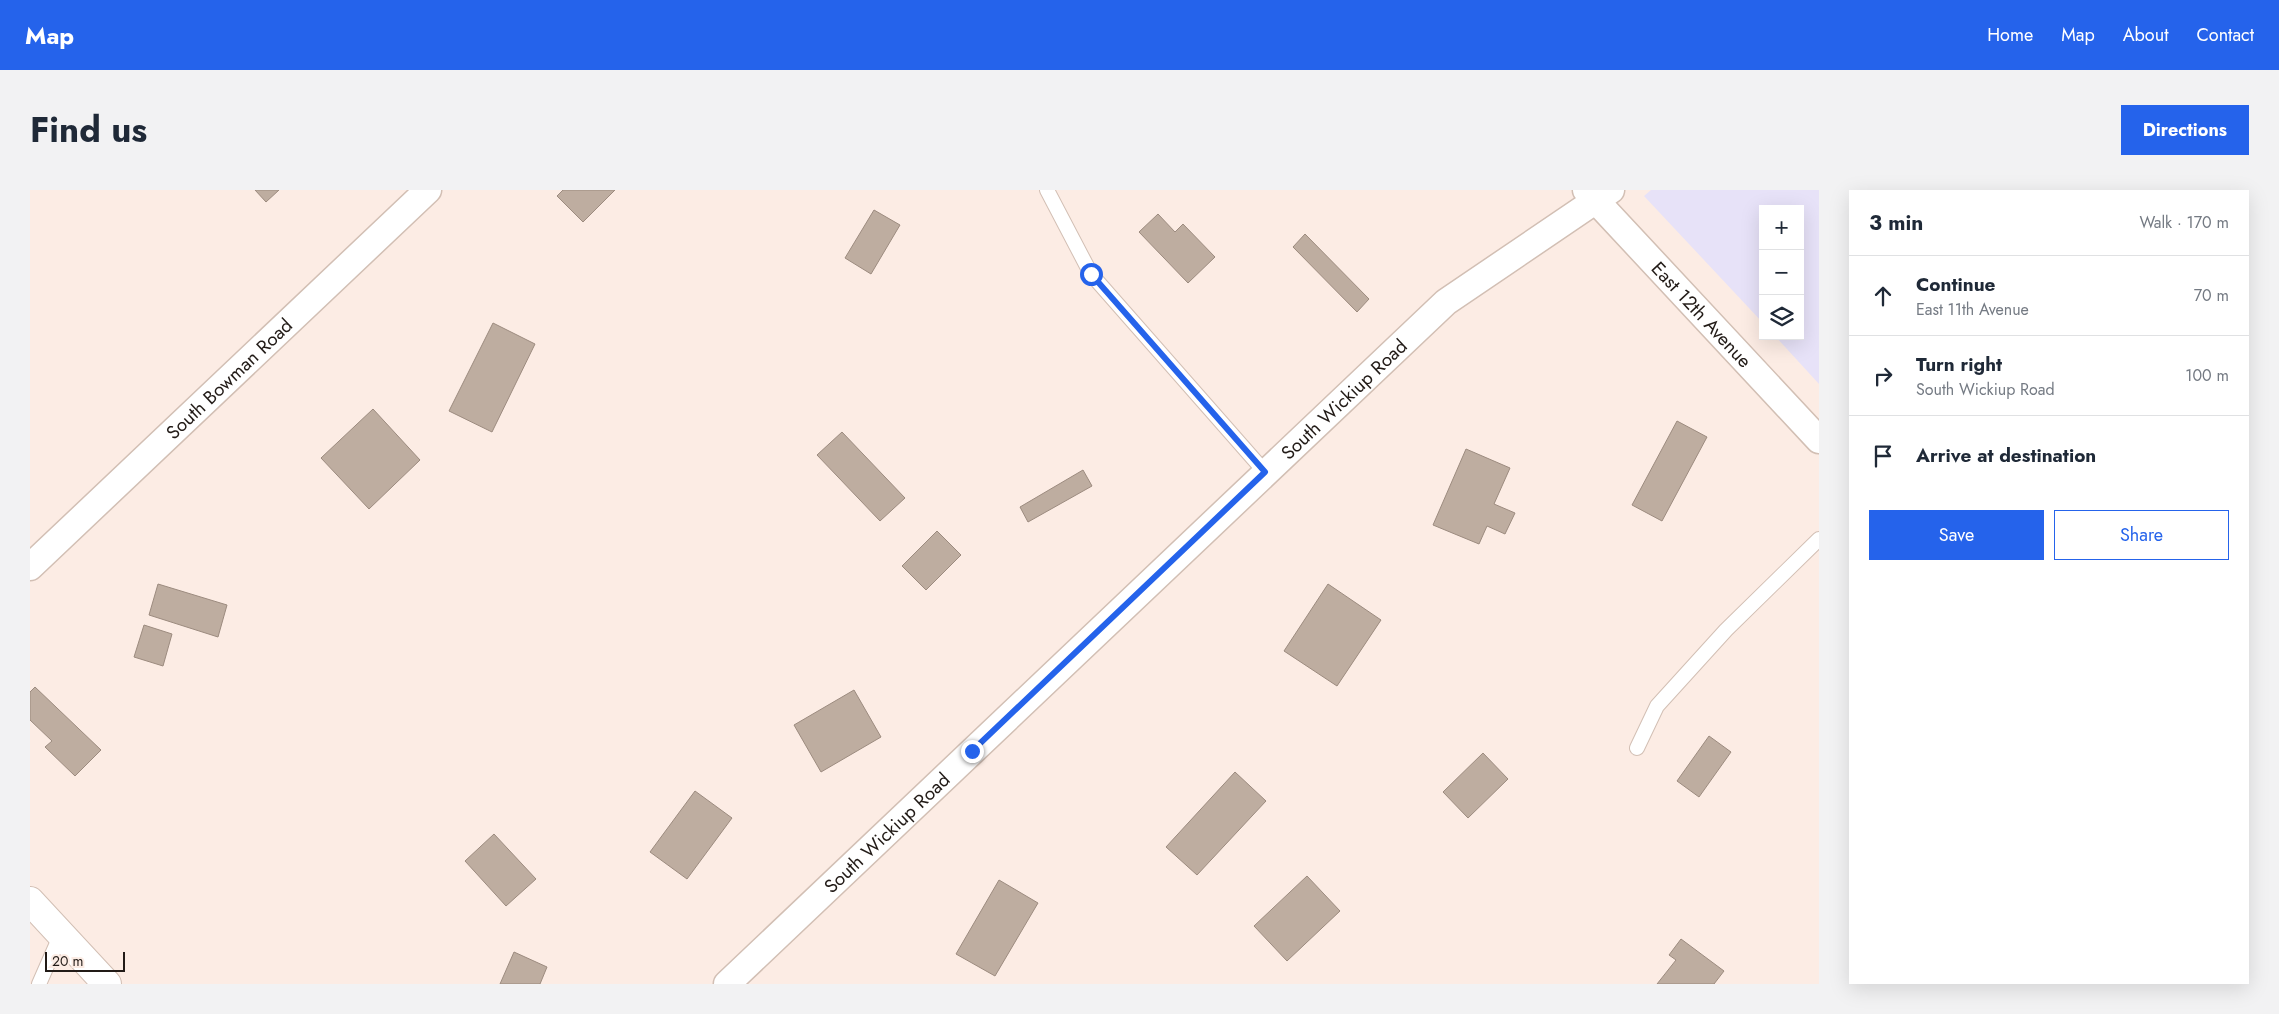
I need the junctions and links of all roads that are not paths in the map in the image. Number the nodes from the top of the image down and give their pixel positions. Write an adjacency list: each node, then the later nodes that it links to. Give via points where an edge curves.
1 (428, 190): 7 (street, South Bowman Road)
2 (1047, 190): 5 (lane, via 1091,274)
3 (1598, 194): 4 (street, East 12th Avenue); 5 (street, South Wickiup Road, via 1446,302)
4 (1819, 440)
5 (1265, 472): 13 (street, South Wickiup Road)
6 (1819, 540): 8 (lane, via 1726,630 1657,706)
7 (30, 567)
8 (1637, 748)
9 (30, 901): 10 (main road)
10 (61, 934): 11 (lane); 12 (main road)
11 (39, 984)
12 (107, 984)
13 (727, 984)

